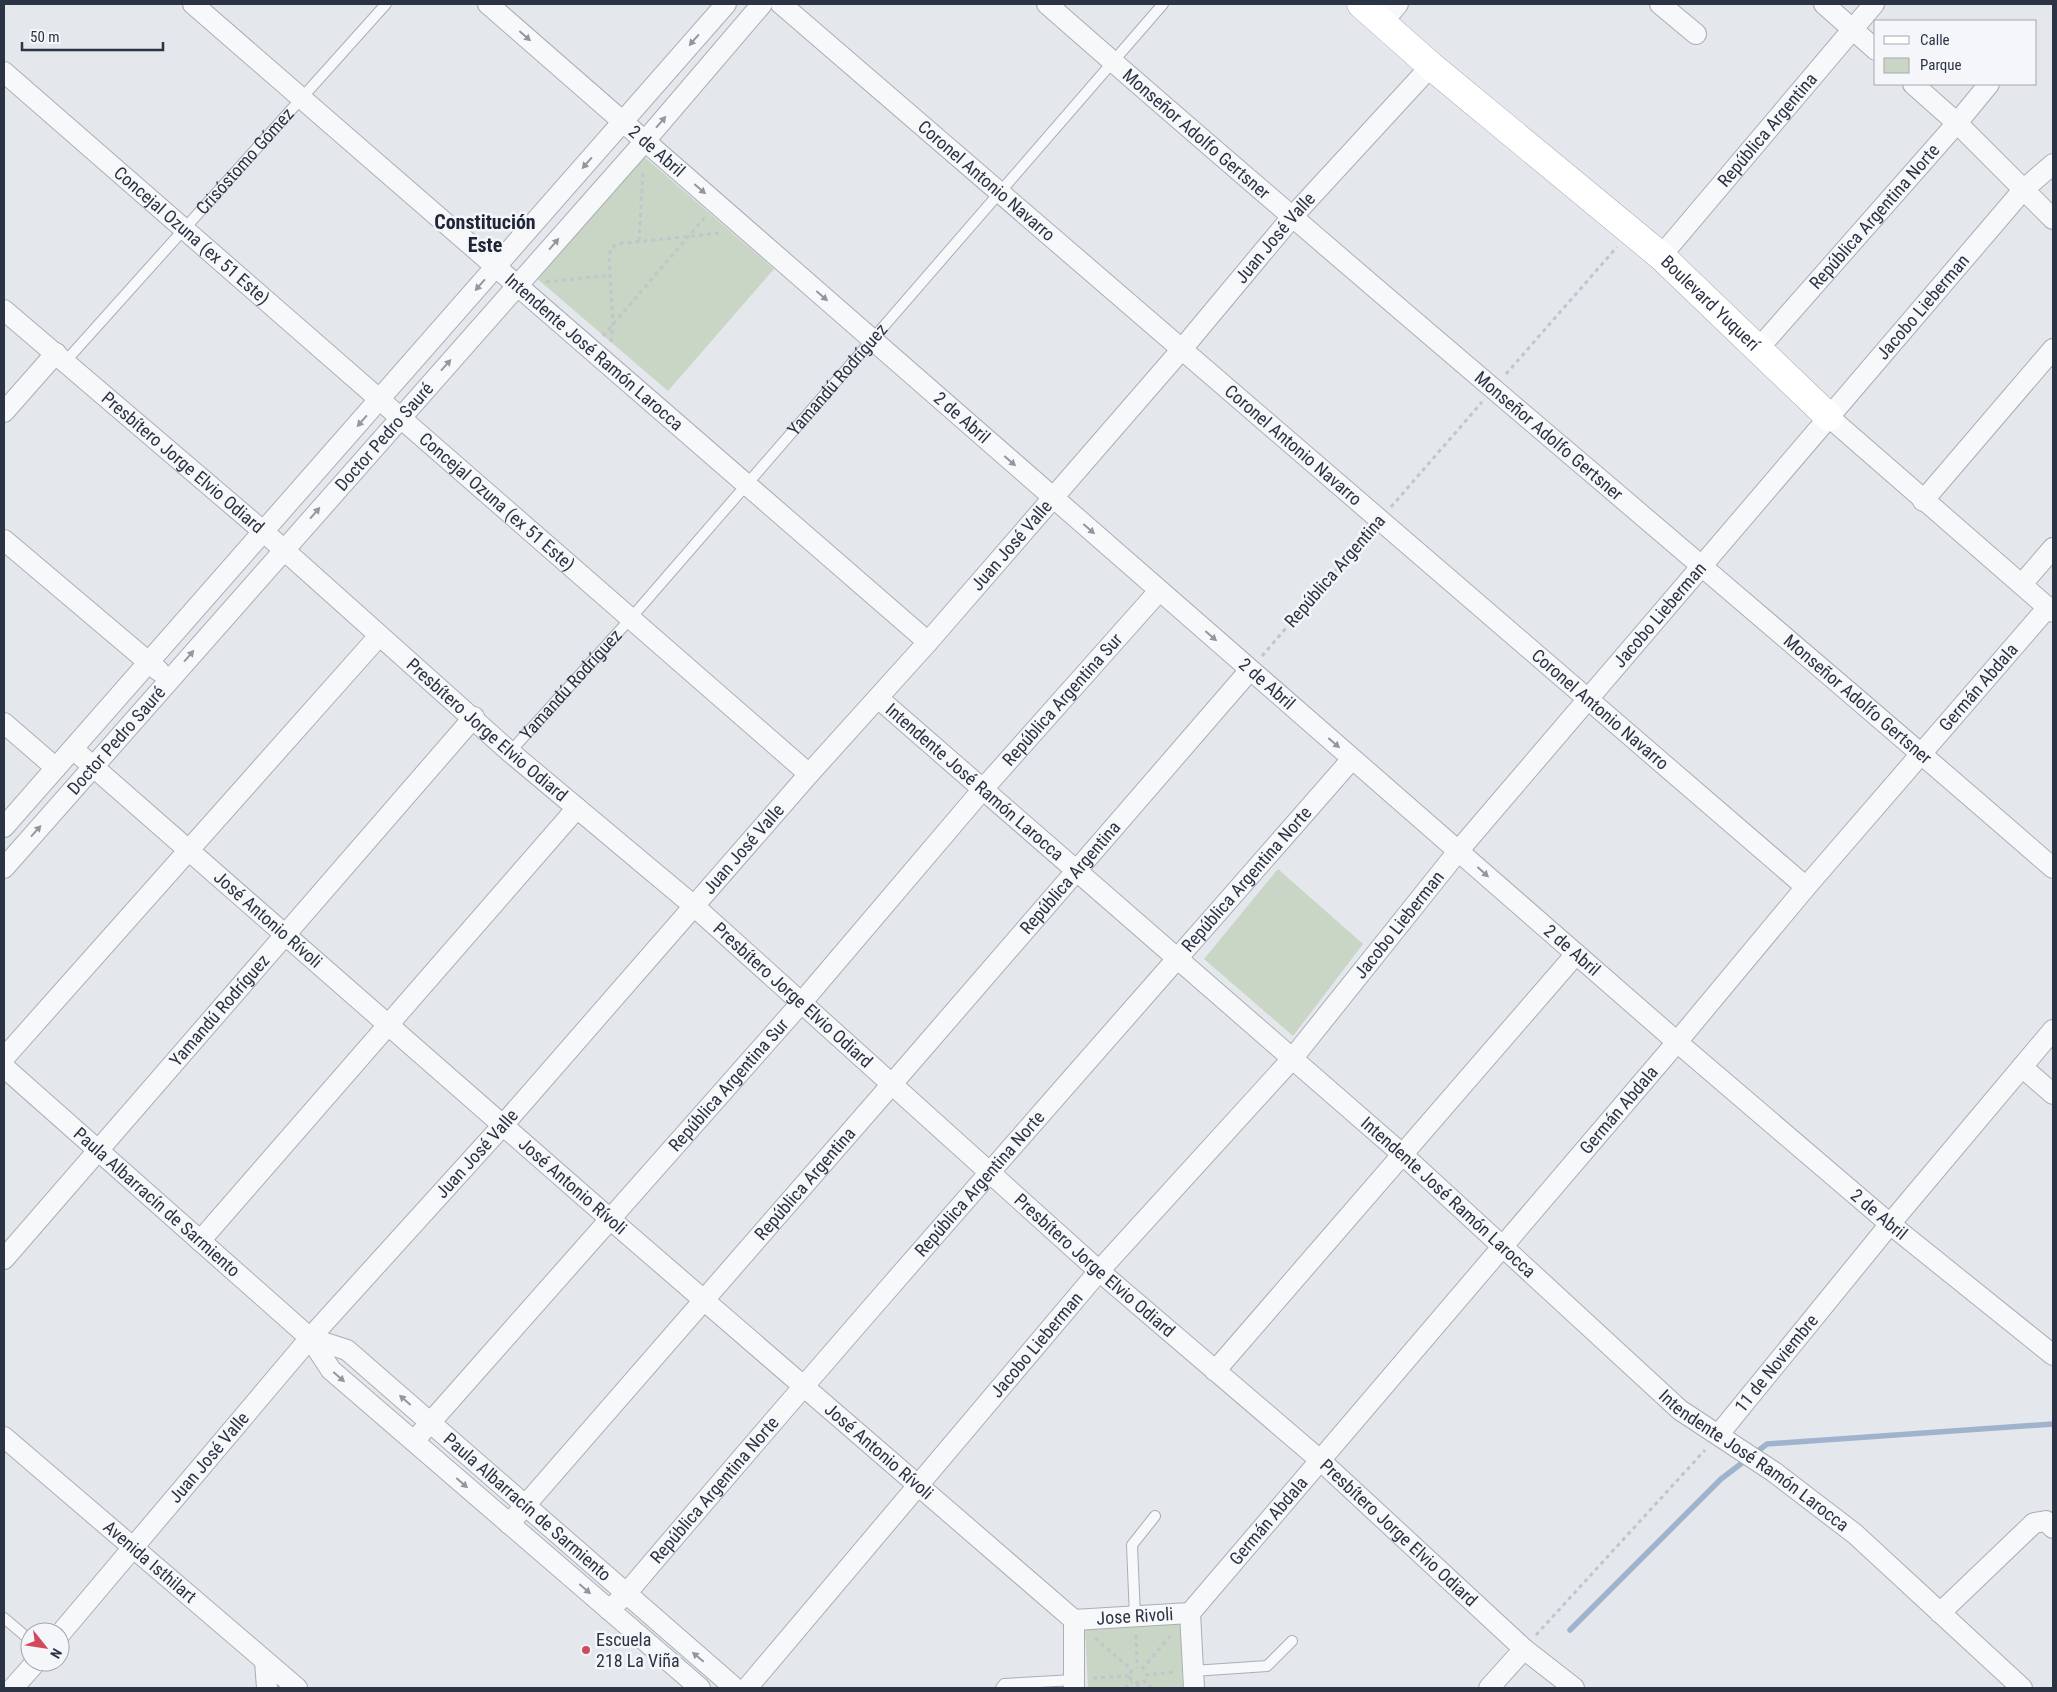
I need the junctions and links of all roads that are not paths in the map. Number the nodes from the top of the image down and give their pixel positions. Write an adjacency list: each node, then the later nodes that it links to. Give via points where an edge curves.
1 (193, 4): 22 (street, Intendente José Ramón Larocca)
2 (386, 4): 22 (lane, Crisóstomo Gómez)
3 (488, 4): 23 (street, 2 de Abril, one-way to 23)
4 (726, 4): 23 (street, Doctor Pedro Sauré, one-way to 23)
5 (762, 4): 25 (street, Doctor Pedro Sauré, one-way to 5)
6 (781, 4): 28 (street, Coronel Antonio Navarro)
7 (1047, 4): 17 (street, Monseñor Adolfo Gertsner)
8 (1163, 4): 17 (lane, Yamandú Rodríguez)
9 (1361, 4): 13 (street, Boulevard Yuquerí)
10 (1660, 4): 15 (street)
11 (1824, 4): 14 (street)
12 (1874, 4): 14 (street, República Argentina)
13 (1390, 13): 18 (street, Boulevard Yuquerí)
14 (1852, 29): 16 (street); 32 (street, República Argentina)
15 (1696, 34)
16 (1874, 48)
17 (1112, 61): 28 (lane, Yamandú Rodríguez); 29 (street, Monseñor Adolfo Gertsner)
18 (1431, 66): 29 (street, Juan José Valle); 32 (street, Boulevard Yuquerí)
19 (4, 72): 31 (street, Concejal Ozuna (ex 51 Este))
20 (1914, 85): 24 (street)
21 (1988, 85): 24 (street, República Argentina Norte)
22 (302, 99): 31 (lane, Crisóstomo Gómez); 33 (street, Intendente José Ramón Larocca)
23 (623, 122): 25 (street, 2 de Abril); 33 (street, Doctor Pedro Sauré, one-way to 33)
24 (1957, 123): 27 (street); 37 (street, República Argentina Norte)
25 (645, 141): 34 (street, Doctor Pedro Sauré, one-way to 25); 36 (street, 2 de Abril, one-way to 36)
26 (2053, 164): 27 (street, Jacobo Lieberman)
27 (2023, 190): 30 (street); 44 (street, Jacobo Lieberman)
28 (999, 191): 36 (lane, Yamandú Rodríguez); 38 (street, Coronel Antonio Navarro)
29 (1292, 217): 38 (street, Juan José Valle); 52 (street, Monseñor Adolfo Gertsner)
30 (2053, 219)
31 (185, 230): 40 (lane, Crisóstomo Gómez); 41 (street, Concejal Ozuna (ex 51 Este))
32 (1661, 256): 37 (street, Boulevard Yuquerí)
33 (496, 268): 34 (street, Intendente José Ramón Larocca); 41 (street, Doctor Pedro Sauré, one-way to 41)
34 (517, 286): 43 (street, Doctor Pedro Sauré, one-way to 34); 45 (street, Intendente José Ramón Larocca)
35 (4, 310): 40 (street, Presbítero Jorge Elvio Odiard)
36 (871, 339): 45 (lane, Yamandú Rodríguez); 46 (street, 2 de Abril, one-way to 46)
37 (1759, 348): 44 (street, Boulevard Yuquerí)
38 (1182, 349): 46 (street, Juan José Valle); 63 (street, Coronel Antonio Navarro)
39 (2053, 349): 47 (street)
40 (60, 358): 42 (street, Crisóstomo Gómez); 48 (street, Presbítero Jorge Elvio Odiard)
41 (380, 400): 43 (street, Concejal Ozuna (ex 51 Este)); 48 (street, Doctor Pedro Sauré, one-way to 48)
42 (4, 412)
43 (400, 417): 51 (street, Doctor Pedro Sauré, one-way to 43); 56 (street, Concejal Ozuna (ex 51 Este))
44 (1829, 417): 47 (street, Boulevard Yuquerí); 52 (street, Jacobo Lieberman)
45 (746, 485): 56 (lane, Yamandú Rodríguez); 58 (street, Intendente José Ramón Larocca)
46 (1052, 497): 54 (street, 2 de Abril, one-way to 54); 58 (street, Juan José Valle)
47 (1924, 501): 53 (street, Boulevard Yuquerí)
48 (264, 532): 51 (street, Presbítero Jorge Elvio Odiard); 59 (street, Doctor Pedro Sauré)
49 (4, 540): 59 (street)
50 (2053, 548): 53 (street)
51 (283, 550): 57 (street, Presbítero Jorge Elvio Odiard); 61 (street, Doctor Pedro Sauré, one-way to 51)
52 (1704, 566): 63 (street, Jacobo Lieberman); 68 (street, Monseñor Adolfo Gertsner)
53 (2022, 584): 55 (street, Boulevard Yuquerí)
54 (1159, 590): 60 (street, 2 de Abril, one-way to 60); 73 (street, República Argentina Sur)
55 (2051, 610): 68 (street, Germán Abdala)
56 (631, 618): 67 (lane, Yamandú Rodríguez); 72 (street, Concejal Ozuna (ex 51 Este))
57 (379, 636): 64 (street, Presbítero Jorge Elvio Odiard); 76 (street)
58 (928, 642): 62 (street, Juan José Valle)
59 (149, 662): 61 (street); 66 (street, Doctor Pedro Sauré)
60 (1250, 670): 69 (street, 2 de Abril, one-way to 69); 80 (street, República Argentina)
61 (168, 680): 70 (street, Doctor Pedro Sauré)
62 (878, 698): 72 (street, Juan José Valle); 73 (street, Intendente José Ramón Larocca)
63 (1589, 699): 77 (street, Jacobo Lieberman); 81 (street, Coronel Antonio Navarro)
64 (474, 718): 67 (street, Presbítero Jorge Elvio Odiard); 83 (street, Yamandú Rodríguez)
65 (4, 723): 71 (street)
66 (73, 749): 70 (street, José Antonio Rívoli); 71 (street, Doctor Pedro Sauré)
67 (510, 752): 74 (street, Presbítero Jorge Elvio Odiard)
68 (1922, 754): 79 (street, Monseñor Adolfo Gertsner); 81 (street, Germán Abdala)
69 (1352, 759): 77 (street, 2 de Abril); 85 (street, República Argentina Norte)
70 (93, 767): 76 (street, José Antonio Rívoli); 78 (street, Doctor Pedro Sauré, one-way to 70)
71 (56, 768): 75 (street, Doctor Pedro Sauré)
72 (809, 774): 82 (street, Juan José Valle)
73 (983, 789): 80 (street, Intendente José Ramón Larocca); 86 (street, República Argentina Sur)
74 (577, 808): 82 (street, Presbítero Jorge Elvio Odiard); 87 (street)
75 (4, 827)
76 (189, 850): 83 (street, José Antonio Rívoli); 90 (street)
77 (1459, 850): 84 (street, 2 de Abril, one-way to 84); 91 (street, Jacobo Lieberman)
78 (4, 868)
79 (2053, 868)
80 (1077, 869): 85 (street, Intendente José Ramón Larocca); 94 (street, República Argentina)
81 (1806, 886): 89 (street, Germán Abdala)
82 (694, 906): 86 (street, Presbítero Jorge Elvio Odiard); 96 (street, Juan José Valle)
83 (287, 935): 87 (street, José Antonio Rívoli); 97 (street, Yamandú Rodríguez)
84 (1576, 954): 89 (street, 2 de Abril); 98 (street)
85 (1178, 958): 91 (street, Intendente José Ramón Larocca); 99 (street, República Argentina Norte)
86 (802, 1002): 94 (street, Presbítero Jorge Elvio Odiard); 100 (street, República Argentina Sur)
87 (388, 1023): 96 (street, José Antonio Rívoli); 102 (street)
88 (2053, 1030): 93 (street, 11 de Noviembre)
89 (1677, 1042): 101 (street, 2 de Abril); 103 (street, Germán Abdala)
90 (4, 1058)
91 (1292, 1059): 98 (street, Intendente José Ramón Larocca); 105 (street, Jacobo Lieberman)
92 (4, 1067): 97 (street, Paula Albarracín de Sarmiento)
93 (2022, 1067): 95 (street); 101 (street, 11 de Noviembre)
94 (892, 1084): 99 (street, Presbítero Jorge Elvio Odiard); 106 (street, República Argentina)
95 (2053, 1094)
96 (504, 1124): 100 (street, José Antonio Rívoli); 107 (street, Juan José Valle)
97 (98, 1150): 102 (street, Paula Albarracín de Sarmiento); 104 (street, Yamandú Rodríguez)
98 (1402, 1154): 103 (street, Intendente José Ramón Larocca); 109 (street)
99 (988, 1172): 105 (street, Presbítero Jorge Elvio Odiard); 110 (street, República Argentina Norte)
100 (610, 1219): 106 (street, José Antonio Rívoli); 111 (street, República Argentina Sur)
101 (1890, 1224): 108 (street, 2 de Abril); 112 (street, 11 de Noviembre)
102 (200, 1241): 107 (street, Paula Albarracín de Sarmiento)
103 (1502, 1248): 112 (street, Intendente José Ramón Larocca, via 1680,1410); 115 (street, Germán Abdala)
104 (4, 1258)
105 (1098, 1271): 109 (street, Presbítero Jorge Elvio Odiard); 116 (street, Jacobo Lieberman)
106 (704, 1298): 110 (street, José Antonio Rívoli); 117 (street, República Argentina)
107 (310, 1338): 111 (street, Paula Albarracín de Sarmiento, one-way to 107, via 347,1350); 114 (street, Paula Albarracín de Sarmiento, one-way to 114, via 331,1370); 121 (street, Juan José Valle)
108 (2053, 1355)
109 (1215, 1371): 115 (street, Presbítero Jorge Elvio Odiard)
110 (804, 1384): 116 (street, José Antonio Rívoli); 122 (street, República Argentina Norte)
111 (431, 1422): 114 (street, República Argentina Sur); 117 (street, Paula Albarracín de Sarmiento)
112 (1719, 1434): 125 (street, Intendente José Ramón Larocca, via 1854,1534)
113 (4, 1437): 121 (street, Avenida Isthilart)
114 (414, 1441): 119 (street, Paula Albarracín de Sarmiento, one-way to 119)
115 (1320, 1460): 124 (street, Germán Abdala); 132 (street, Presbítero Jorge Elvio Odiard)
116 (919, 1485): 128 (street, José Antonio Rívoli); 142 (street, Jacobo Lieberman)
117 (524, 1505): 119 (street, República Argentina); 122 (street, Paula Albarracín de Sarmiento)
118 (1155, 1516): 126 (lane, via 1132,1545)
119 (509, 1524): 123 (street, Paula Albarracín de Sarmiento, one-way to 123)
120 (2053, 1528): 125 (street, via 2046,1521 2034,1523)
121 (133, 1549): 129 (street, Juan José Valle); 133 (street, Avenida Isthilart)
122 (625, 1595): 123 (street, República Argentina Norte); 141 (street, Paula Albarracín de Sarmiento, one-way to 122)
123 (609, 1610): 140 (street, Paula Albarracín de Sarmiento)
124 (1190, 1613): 126 (street, Jose Rivoli); 135 (street, Jose Rivoli)
125 (1940, 1613): 146 (street, Intendente José Ramón Larocca)
126 (1135, 1617): 128 (street, Jose Rivoli)
127 (4, 1618): 130 (lane)
128 (1074, 1620): 136 (street, Jose Rivoli)
129 (70, 1622)
130 (20, 1632)
131 (1292, 1642): 135 (lane, via 1267,1666)
132 (1524, 1649): 144 (street); 145 (street, Presbítero Jorge Elvio Odiard)
133 (264, 1660): 138 (street); 139 (street, Avenida Isthilart)
134 (27, 1672): 137 (street)
135 (1193, 1680)
136 (1074, 1684): 143 (lane, via 1004,1684)
137 (13, 1688)
138 (267, 1688)
139 (297, 1688)
140 (700, 1688)
141 (735, 1688)
142 (747, 1688)
143 (1000, 1688)
144 (1489, 1688)
145 (1574, 1688)
146 (2022, 1688)

